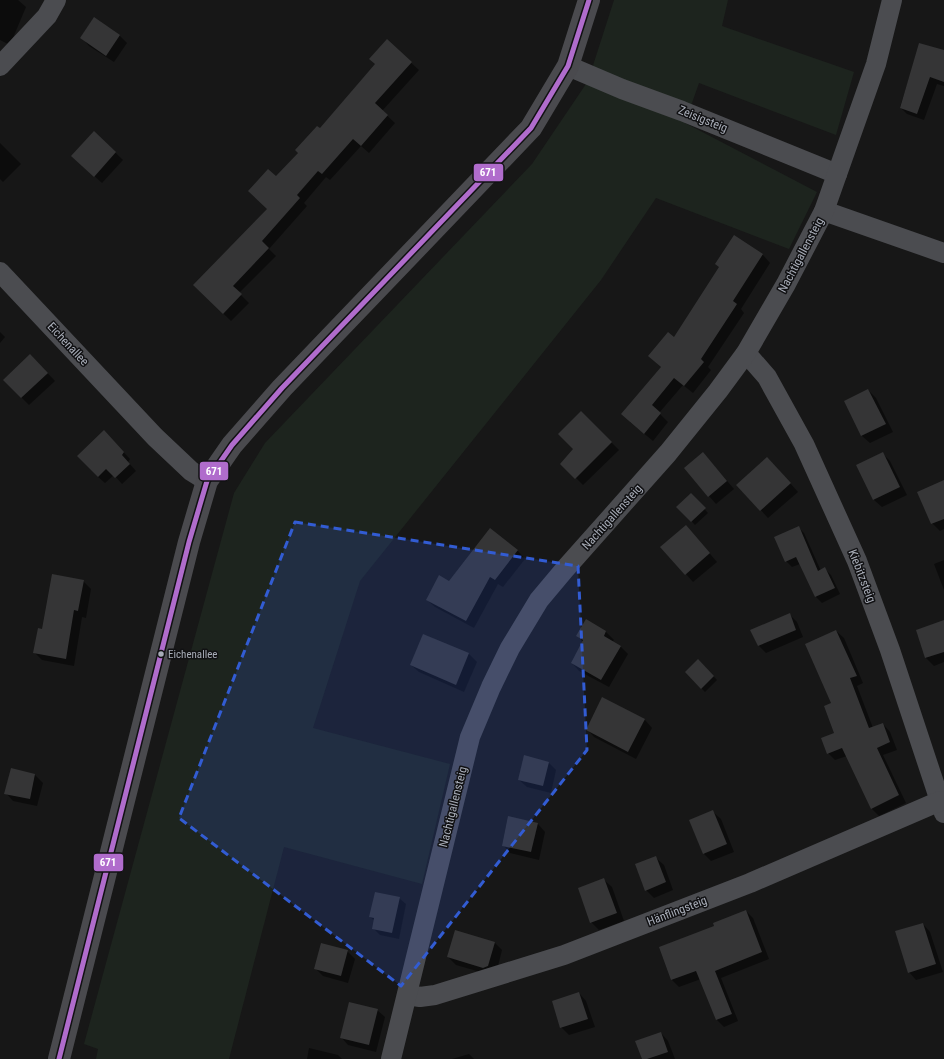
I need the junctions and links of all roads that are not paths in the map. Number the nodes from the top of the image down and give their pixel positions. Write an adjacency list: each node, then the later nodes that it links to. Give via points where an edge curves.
1 (56, 0): 4 (street, via 47,16)
2 (589, 0): 5 (main road)
3 (892, 0): 6 (street, Nachtigallensteig, via 876,64)
4 (0, 66)
5 (568, 66): 6 (street, Zeisigsteig); 11 (main road, via 531,128 282,388 232,445)
6 (837, 174): 7 (street, Nachtigallensteig)
7 (824, 211): 8 (street); 10 (street, Nachtigallensteig)
8 (944, 253)
9 (0, 272): 11 (street, Eichenallee, via 155,436 190,471)
10 (746, 353): 12 (street, Kiebitzsteig, via 767,377 804,444 857,562 890,650); 13 (street, Nachtigallensteig, via 668,453 539,600 510,648 490,687 470,737)
11 (207, 481): 14 (main road, via 188,542)
12 (942, 807): 13 (street, Hänflingsteig, via 564,955 435,995 420,998)
13 (407, 995): 15 (street, Nachtigallensteig)
14 (59, 1059)
15 (390, 1059)

